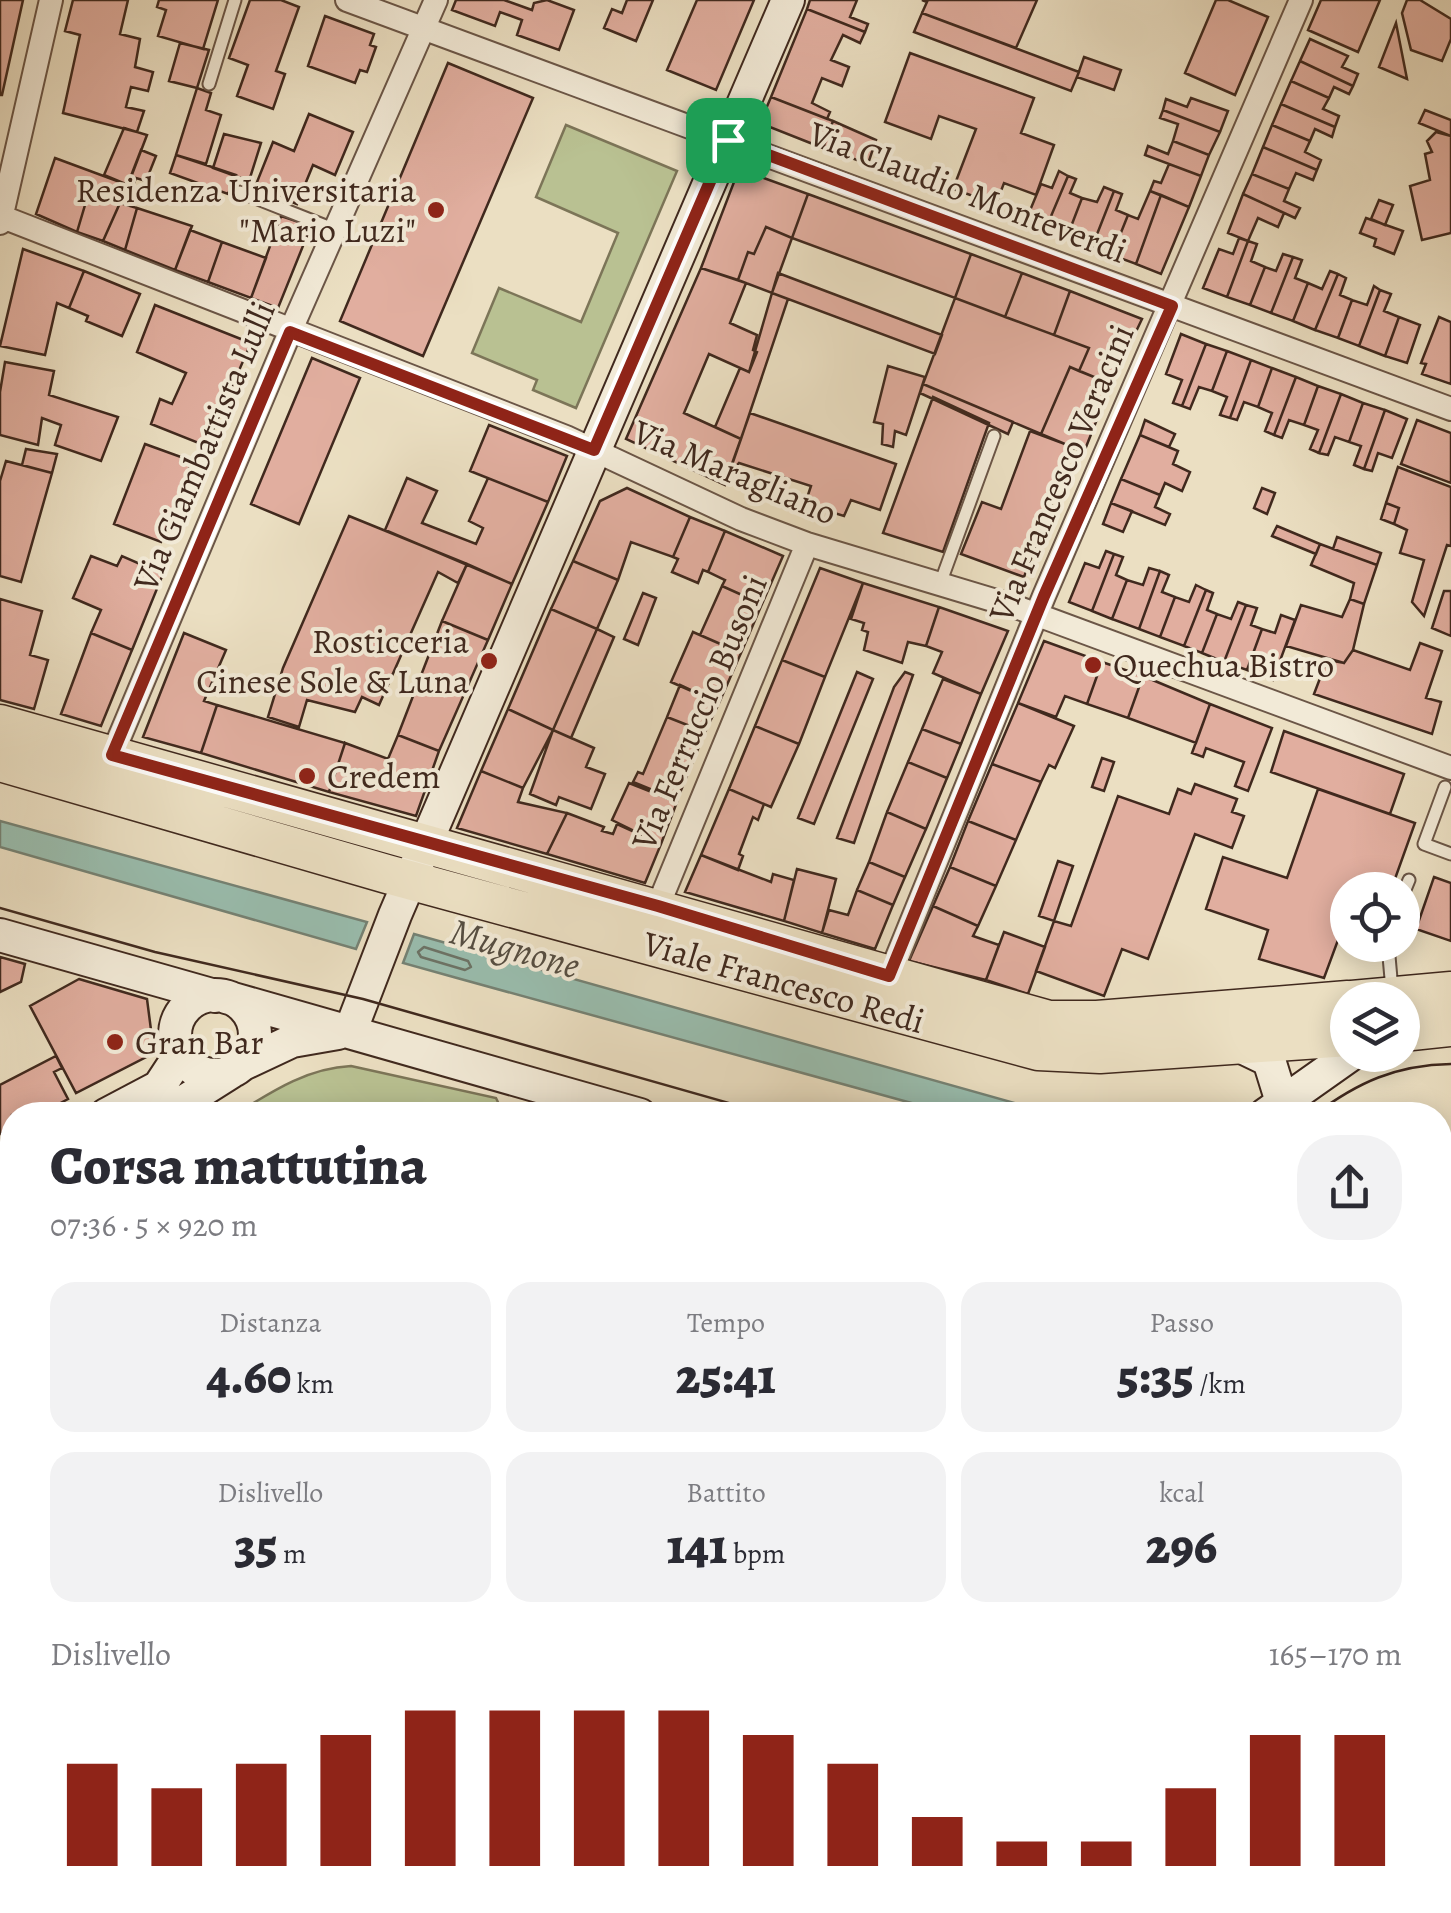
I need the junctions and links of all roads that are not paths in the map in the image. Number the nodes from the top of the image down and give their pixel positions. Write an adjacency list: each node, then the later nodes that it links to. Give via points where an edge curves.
1 (51, 0): 11 (street)
2 (236, 0): 8 (lane)
3 (347, 0): 7 (street, Via Claudio Monteverdi)
4 (436, 0): 7 (street, Via Giambattista Lulli)
5 (788, 0): 9 (street)
6 (1301, 0): 13 (street, Via Francesco Veracini)
7 (423, 29): 9 (street, Via Claudio Monteverdi); 12 (street, Via Giambattista Lulli)
8 (209, 84)
9 (728, 140): 13 (street, Via Claudio Monteverdi); 17 (street)
10 (240, 192): 12 (lane)
11 (0, 219): 14 (street, Via Maragliano)
12 (336, 230): 14 (street, Via Giambattista Lulli)
13 (1172, 306): 15 (street, Via Claudio Monteverdi); 20 (street, Via Francesco Veracini)
14 (290, 332): 17 (street, Via Maragliano); 22 (street, Via Giambattista Lulli)
15 (1451, 410)
16 (994, 436): 19 (lane)
17 (594, 450): 18 (street, Via Maragliano); 25 (street)
18 (807, 544): 19 (street, Via Maragliano); 28 (street, Via Ferruccio Busoni)
19 (940, 584): 20 (street, Via Maragliano)
20 (1037, 614): 24 (street, Via Maragliano); 30 (street, Via Francesco Veracini)
21 (0, 724): 22 (main road, Viale Francesco Redi)
22 (112, 755): 25 (main road, Viale Francesco Redi)
23 (0, 762): 27 (main road, Viale Francesco Redi)
24 (1448, 777): 26 (lane, via 1424,844)
25 (428, 845): 27 (street); 28 (main road, Viale Francesco Redi)
26 (1451, 854)
27 (412, 880): 35 (street); 37 (main road, Viale Francesco Redi, via 1038,1051)
28 (658, 906): 30 (main road, Viale Francesco Redi)
29 (0, 936): 31 (street)
30 (889, 976): 32 (main road, Viale Francesco Redi, via 1064,1021)
31 (221, 996): 35 (street); 38 (street, via 197,1000 179,1018); 39 (street, via 244,1008 254,1026 254,1046)
32 (1330, 1001)
33 (1420, 1009): 34 (main road, Viale Francesco Redi)
34 (1451, 1028)
35 (350, 1032): 39 (street, via 303,1038); 43 (street)
36 (1330, 1038): 37 (main road, Viale Francesco Redi)
37 (1240, 1046): 44 (street, via 1269,1060)
38 (180, 1055): 39 (street, via 199,1072); 41 (street, via 159,1087)
39 (237, 1068): 42 (street)
40 (1330, 1069): 45 (street)
41 (131, 1102)
42 (183, 1102)
43 (547, 1102)
44 (1273, 1102)
45 (1283, 1102)

